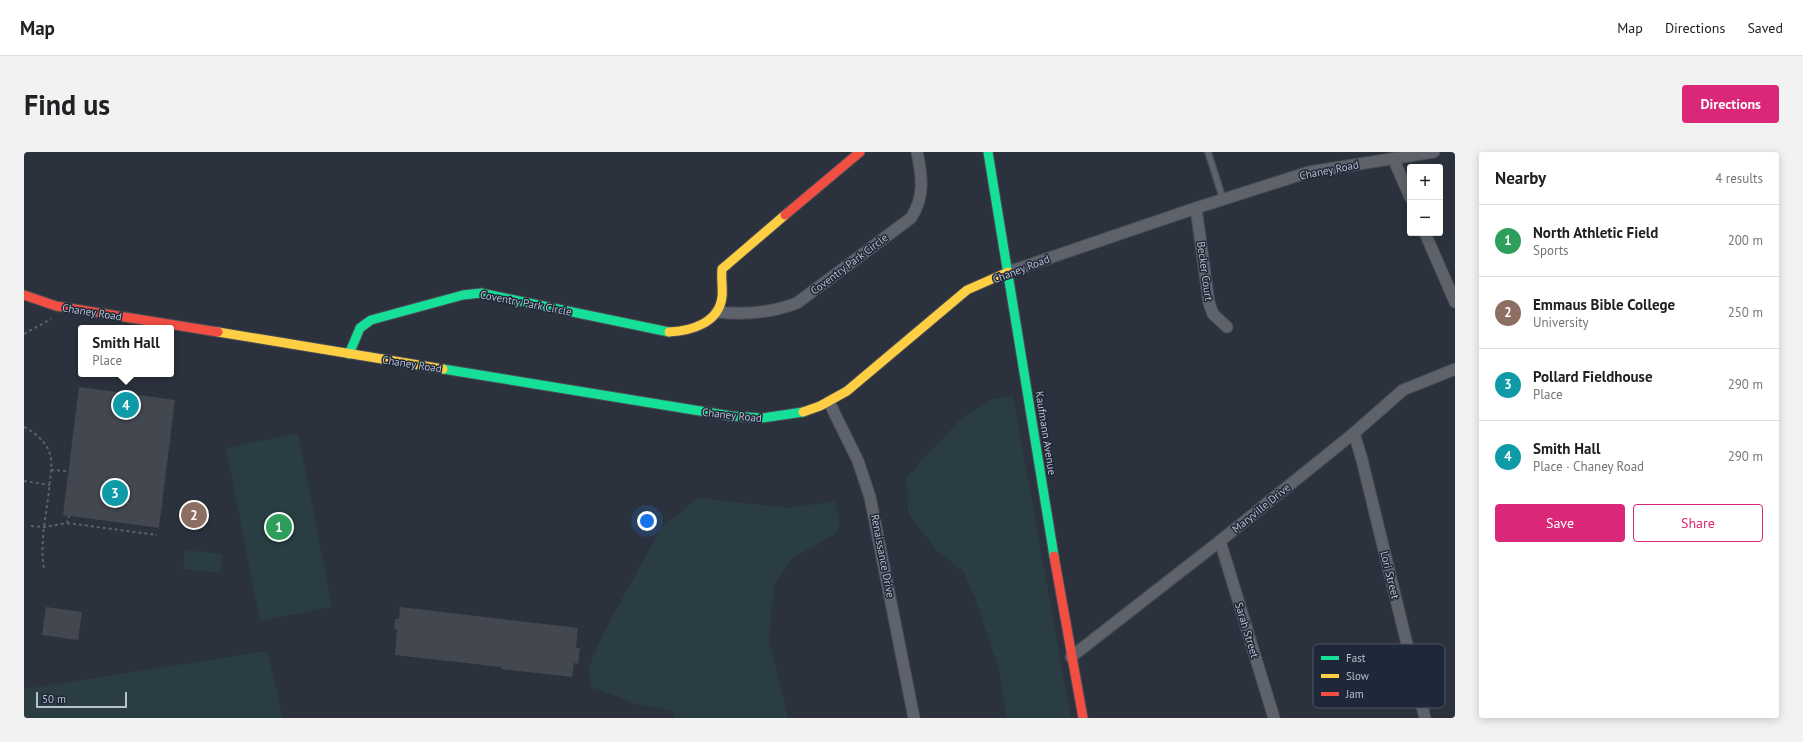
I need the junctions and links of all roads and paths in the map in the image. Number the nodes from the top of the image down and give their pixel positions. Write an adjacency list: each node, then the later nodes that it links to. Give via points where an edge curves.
1 (860, 152): 14 (street, via 722,269 723,289)
2 (917, 152): 14 (street, Coventry Park Circle, via 921,195 920,206 912,218 797,303 780,309 740,315)
3 (988, 152): 11 (street, Kaufmann Avenue)
4 (1208, 152): 8 (lane)
5 (1434, 152): 6 (street, Chaney Road)
6 (1393, 158): 7 (street); 8 (street, Chaney Road, via 1309,172)
7 (1407, 190)
8 (1222, 200): 9 (street, Chaney Road)
9 (1196, 208): 11 (street, Chaney Road); 18 (street, Becker Court, via 1209,303 1213,314)
10 (1427, 236): 13 (street)
11 (1008, 272): 22 (street, Chaney Road, via 967,290 847,391); 37 (street, Kaufmann Avenue)
12 (24, 295): 16 (street, Chaney Road, via 56,306)
13 (1455, 302)
14 (717, 312): 20 (street, Coventry Park Circle, via 702,325 680,332 666,332 481,293 463,295 372,320 360,328)
15 (52, 318): 19 (path)
16 (172, 325)
17 (174, 325): 20 (street, Chaney Road)
18 (1226, 327)
19 (24, 334)
20 (349, 354): 22 (street, Chaney Road, via 744,418 788,417)
21 (1455, 369): 24 (street, Maryville Drive, via 1403,390)
22 (829, 402): 39 (street, Renaissance Drive, via 858,461 870,497)
23 (24, 427): 25 (path, via 36,433 46,446 51,459)
24 (1354, 433): 34 (street, Maryville Drive); 36 (street, Lori Street)
25 (51, 470): 26 (path); 28 (path)
26 (68, 472)
27 (24, 481): 28 (path)
28 (50, 485): 32 (path)
29 (68, 516): 30 (path)
30 (67, 523): 32 (path); 33 (path)
31 (31, 526): 32 (path)
32 (45, 528): 35 (path, via 42,556)
33 (157, 534)
34 (1220, 541): 37 (street, Maryville Drive); 41 (street, Sarah Street)
35 (44, 568)
36 (1407, 644)
37 (1071, 657): 40 (street, Kaufmann Avenue)
38 (1423, 708): 42 (street, Lori Street)
39 (914, 718)
40 (1083, 718)
41 (1274, 718)
42 (1425, 718)

